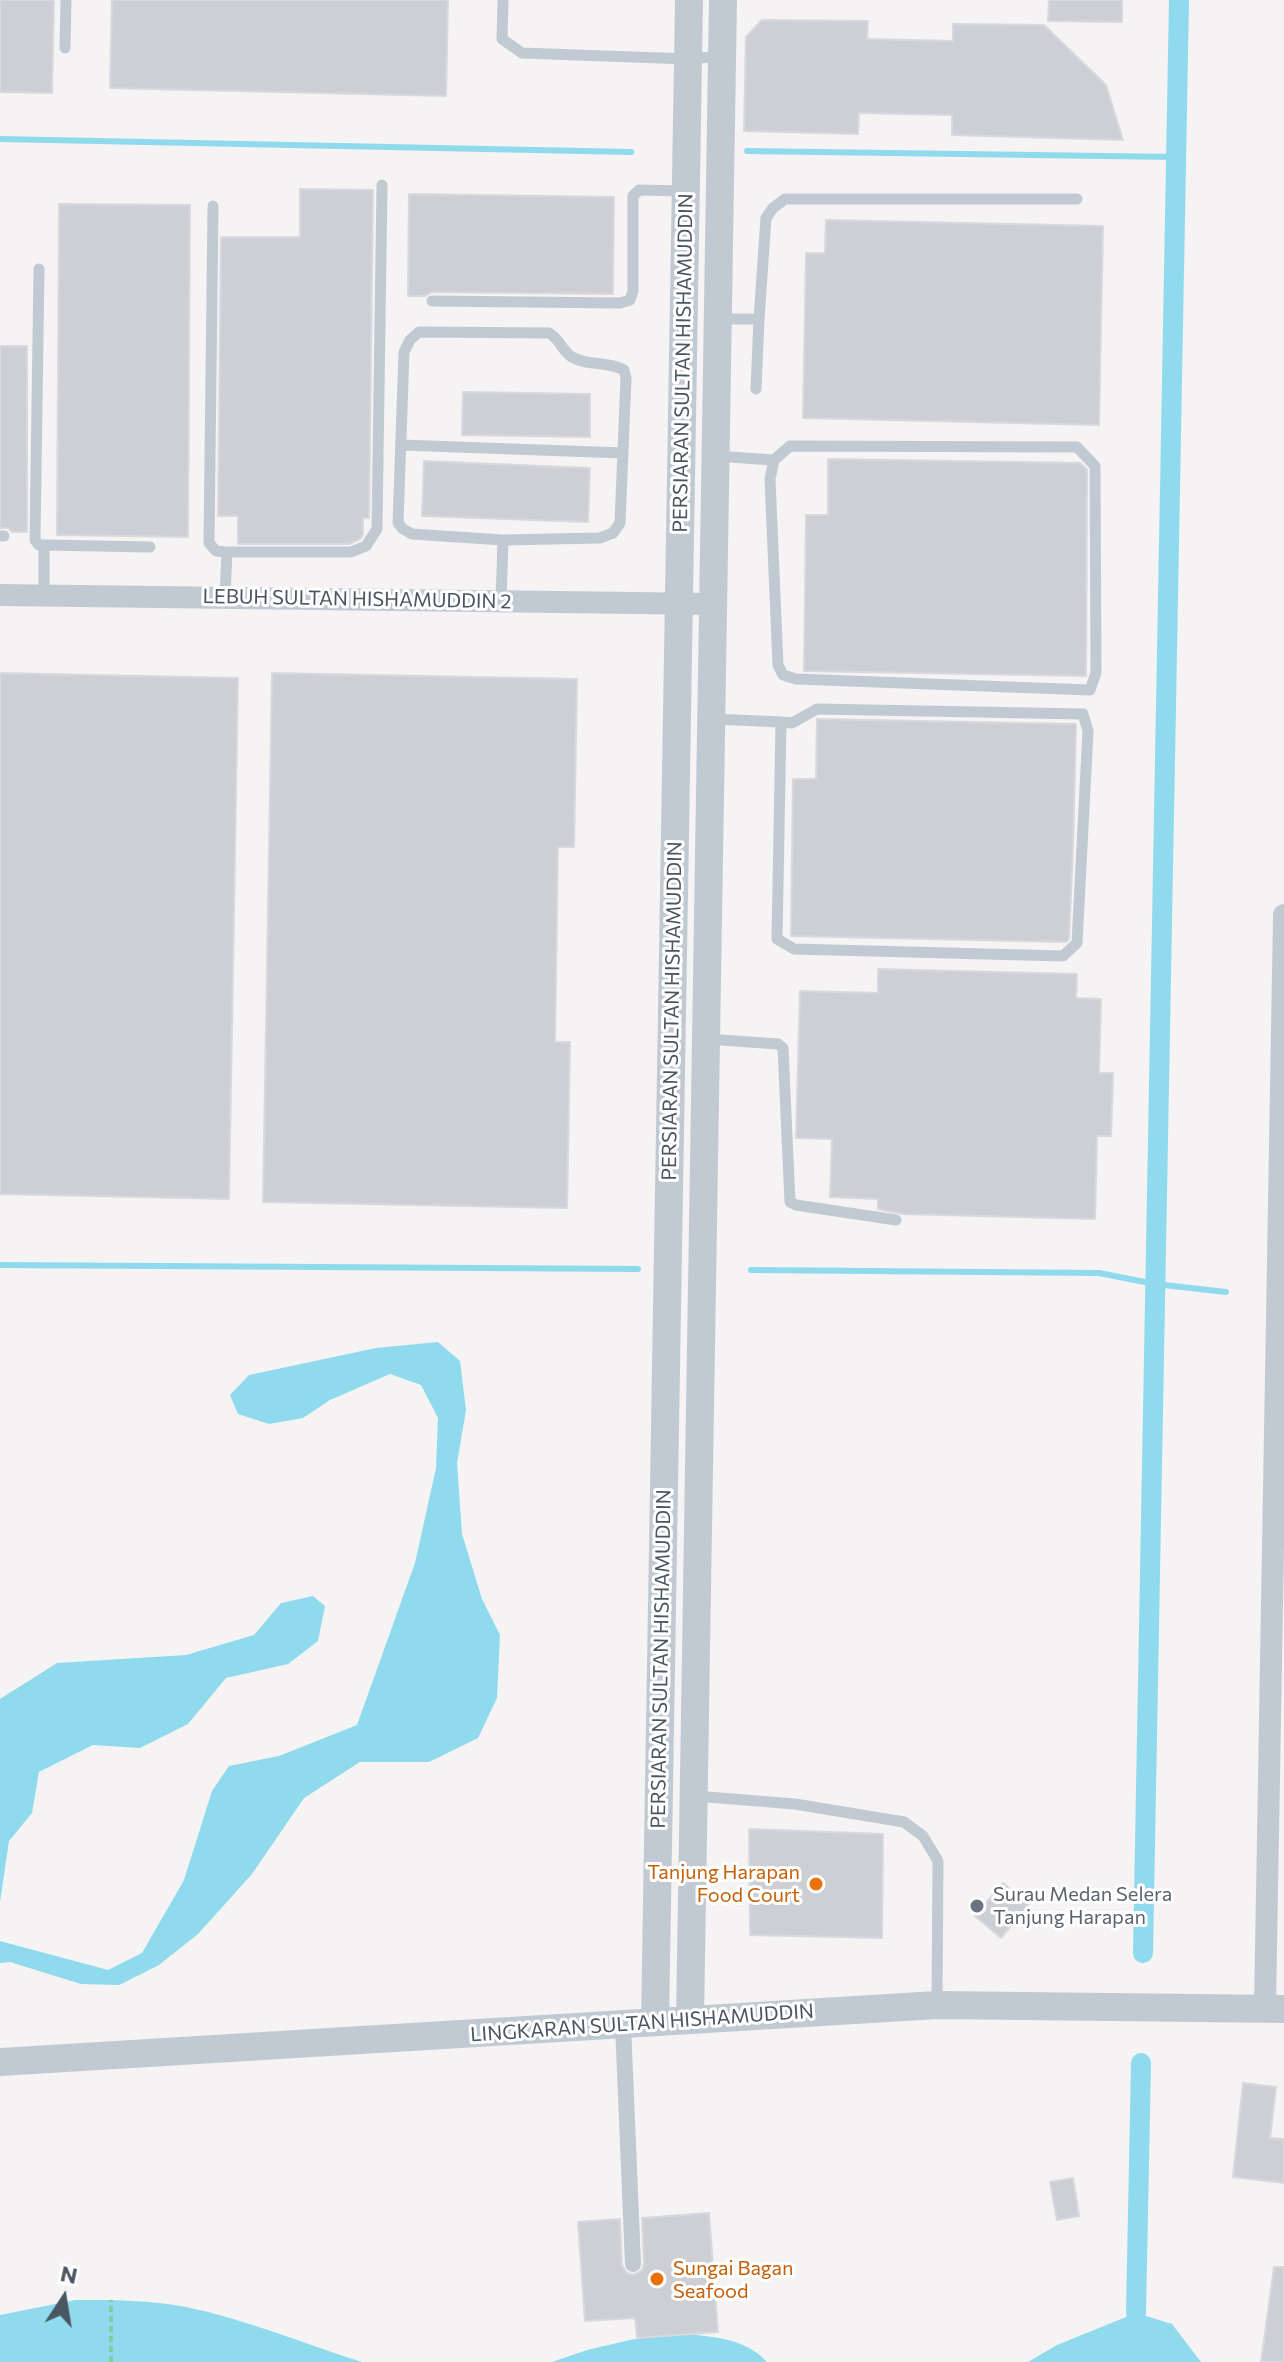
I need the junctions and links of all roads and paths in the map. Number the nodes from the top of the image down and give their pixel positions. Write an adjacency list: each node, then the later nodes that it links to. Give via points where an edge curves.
1 (66, 0): 5 (lane)
2 (503, 0): 7 (lane, via 502,39 522,53)
3 (689, 0): 7 (street, PERSIARAN SULTAN HISHAMUDDIN)
4 (723, 0): 6 (street, PERSIARAN SULTAN HISHAMUDDIN)
5 (65, 48)
6 (722, 56): 7 (lane); 14 (street, PERSIARAN SULTAN HISHAMUDDIN)
7 (688, 59): 9 (street, PERSIARAN SULTAN HISHAMUDDIN)
8 (382, 185): 24 (lane, via 377,529 366,546 351,552)
9 (686, 191): 13 (lane, via 639,190 633,196 630,300); 29 (street, PERSIARAN SULTAN HISHAMUDDIN)
10 (1077, 199): 15 (lane, via 785,199 766,218)
11 (213, 206): 24 (lane, via 209,543 216,551)
12 (39, 269): 22 (lane, via 35,540)
13 (432, 301)
14 (718, 319): 15 (lane); 19 (street, PERSIARAN SULTAN HISHAMUDDIN)
15 (759, 319): 16 (lane)
16 (756, 389)
17 (401, 445): 18 (lane); 18 (lane, via 404,352 419,332 549,333 575,359 624,370); 21 (lane, via 398,523 403,529)
18 (623, 453): 21 (lane, via 620,523 613,533 600,538)
19 (715, 456): 20 (lane); 30 (street, PERSIARAN SULTAN HISHAMUDDIN)
20 (774, 460): 20 (lane, via 770,479 777,650 783,675 1090,690 1096,673 1095,466 1077,447 790,446)
21 (503, 540): 28 (lane)
22 (44, 545): 23 (lane); 26 (lane)
23 (150, 547)
24 (227, 552): 27 (lane)
25 (0, 595): 26 (street, LEBUH SULTAN HISHAMUDDIN 2)
26 (44, 595): 27 (street, LEBUH SULTAN HISHAMUDDIN 2)
27 (225, 597): 28 (street, LEBUH SULTAN HISHAMUDDIN 2)
28 (501, 600): 29 (street, LEBUH SULTAN HISHAMUDDIN 2)
29 (679, 602): 30 (street, LEBUH SULTAN HISHAMUDDIN 2); 37 (street, PERSIARAN SULTAN HISHAMUDDIN)
30 (713, 604): 31 (street, PERSIARAN SULTAN HISHAMUDDIN)
31 (711, 719): 32 (lane); 34 (street, PERSIARAN SULTAN HISHAMUDDIN)
32 (781, 722): 32 (lane, via 792,723 817,709 1083,714 1088,731 1077,943 1063,956 794,949 777,939)
33 (1284, 915): 40 (street)
34 (706, 1039): 35 (lane, via 783,1048 790,1202); 36 (street, PERSIARAN SULTAN HISHAMUDDIN)
35 (896, 1220)
36 (696, 1609): 37 (street); 38 (street, PERSIARAN SULTAN HISHAMUDDIN)
37 (662, 1610): 42 (street, PERSIARAN SULTAN HISHAMUDDIN)
38 (693, 1795): 39 (lane, via 795,1804 904,1822 923,1836 938,1861); 41 (street, PERSIARAN SULTAN HISHAMUDDIN)
39 (937, 2005): 40 (street, LINGKARAN SULTAN HISHAMUDDIN); 41 (street, LINGKARAN SULTAN HISHAMUDDIN)
40 (1275, 2008)
41 (690, 2019): 42 (street, LINGKARAN SULTAN HISHAMUDDIN)
42 (655, 2022): 43 (street, LINGKARAN SULTAN HISHAMUDDIN)
43 (623, 2025): 44 (street, LINGKARAN SULTAN HISHAMUDDIN); 45 (street)
44 (0, 2062)
45 (633, 2264)
46 (111, 2300): 47 (path)
47 (111, 2362)

